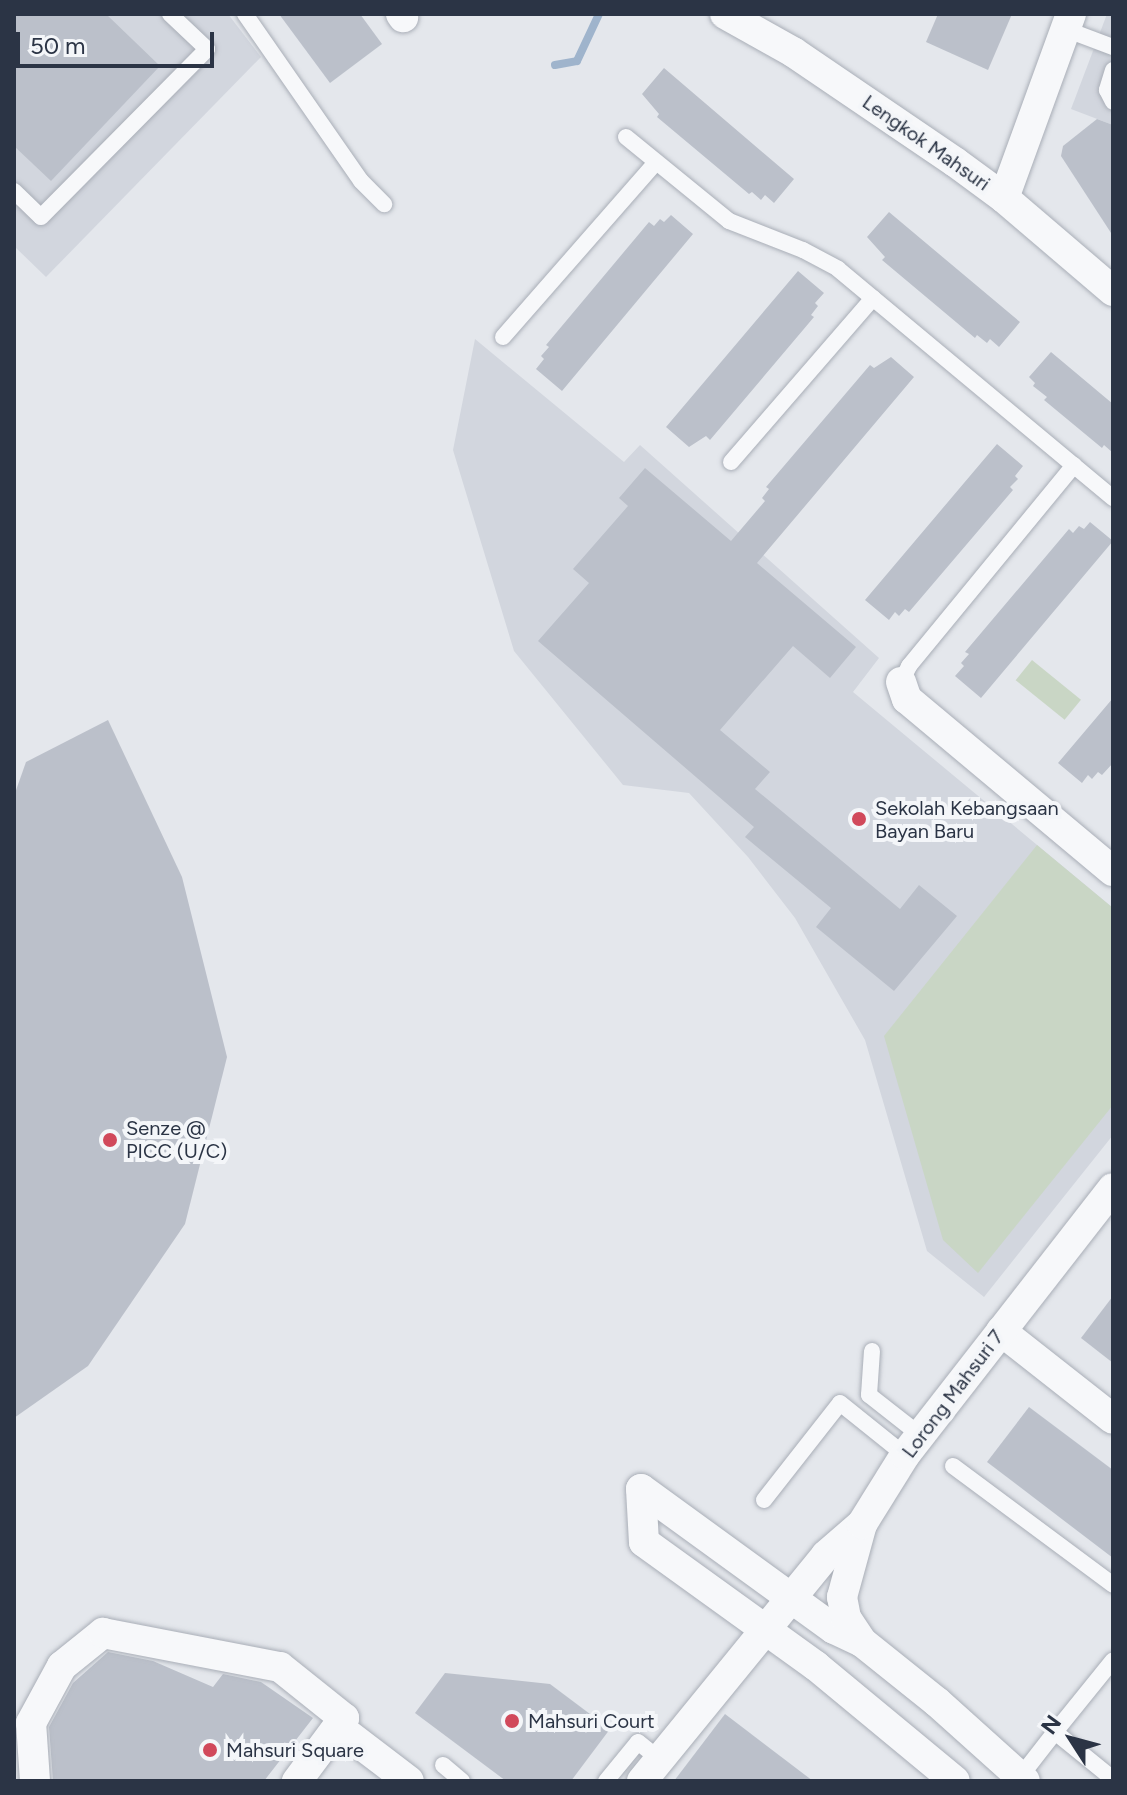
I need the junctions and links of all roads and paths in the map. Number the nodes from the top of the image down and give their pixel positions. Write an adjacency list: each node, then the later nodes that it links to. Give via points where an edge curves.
1 (170, 14): 10 (lane, via 207,49 41,217)
2 (245, 14): 12 (lane, via 361,181)
3 (725, 14): 11 (street, Lengkok Mahsuri, via 793,52)
4 (1068, 22): 5 (lane); 11 (street)
5 (1113, 47)
6 (1113, 70): 7 (lane, via 1107,90)
7 (1113, 102)
8 (626, 137): 9 (lane)
9 (656, 162): 14 (lane, via 729,221 803,250 838,269); 15 (lane)
10 (14, 191)
11 (1004, 198): 13 (street, Lengkok Mahsuri)
12 (384, 204)
13 (1113, 291)
14 (873, 298): 16 (lane); 17 (lane)
15 (503, 337)
16 (731, 462)
17 (1074, 465): 18 (lane); 19 (lane)
18 (1113, 498)
19 (901, 682): 20 (street, via 907,699)
20 (1113, 871)
21 (1113, 1188): 22 (street, Lorong Mahsuri 7)
22 (1001, 1331): 24 (street); 25 (street, Lorong Mahsuri 7)
23 (872, 1351): 25 (lane, via 869,1395)
24 (1113, 1419)
25 (912, 1445): 27 (lane, via 840,1403); 28 (street, Lorong Mahsuri 7)
26 (953, 1466): 29 (lane)
27 (764, 1500)
28 (862, 1524): 30 (street, Lorong Mahsuri 7, via 826,1555); 32 (street, via 842,1597 846,1618)
29 (1113, 1585)
30 (792, 1598): 31 (street, Lorong Mahsuri 7); 31 (street, via 641,1489 644,1542); 32 (street)
31 (764, 1629): 37 (street, Lorong Mahsuri 7); 45 (street)
32 (862, 1642): 39 (street)
33 (1113, 1660): 35 (lane)
34 (338, 1727): 40 (street, via 344,1718 280,1667 103,1633 62,1666 31,1723); 41 (street); 42 (street)
35 (1055, 1732): 38 (lane); 39 (lane)
36 (443, 1765): 43 (lane)
37 (650, 1770): 44 (lane, via 638,1742)
38 (1113, 1779)
39 (1021, 1780)
40 (35, 1781)
41 (297, 1781)
42 (409, 1781)
43 (462, 1781)
44 (606, 1781)
45 (955, 1781)

